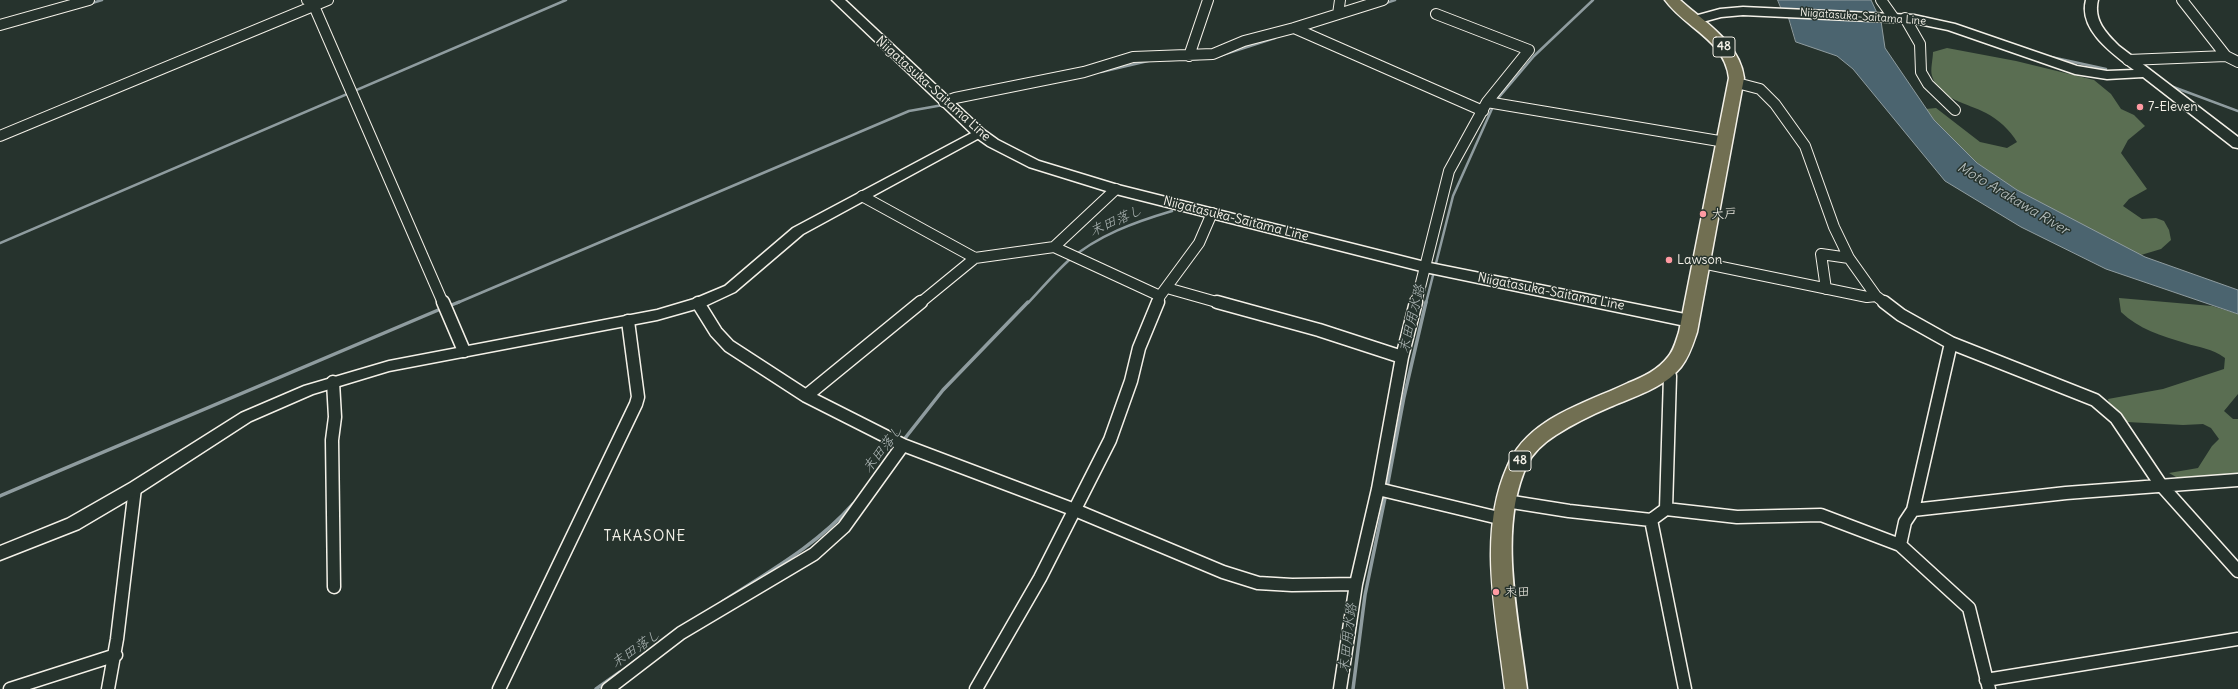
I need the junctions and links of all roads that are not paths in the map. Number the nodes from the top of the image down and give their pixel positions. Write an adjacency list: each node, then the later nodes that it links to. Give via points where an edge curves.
1 (89, 0): 16 (street)
2 (328, 0): 11 (street)
3 (838, 0): 24 (main road, Niigatasuka-Saitama Line)
4 (1208, 0): 18 (street)
5 (1340, 0): 12 (street)
6 (1383, 0): 12 (street)
7 (1672, 0): 15 (main road, 48)
8 (1882, 0): 14 (street)
9 (2092, 0): 20 (main road, via 2090,6 2099,33)
10 (2182, 0): 19 (street)
11 (311, 2): 28 (street); 46 (street)
12 (1338, 14): 17 (street)
13 (1436, 14): 25 (street, via 1529,50)
14 (1895, 17): 15 (main road, Niigatasuka-Saitama Line, via 1731,11); 22 (main road, Niigatasuka-Saitama Line, via 1951,27 2075,70 2107,75); 26 (street, via 1920,44 1921,72 1928,84)
15 (1695, 20): 23 (main road, 48, via 1716,38 1731,57 1737,74)
16 (0, 25)
17 (1294, 28): 18 (street, via 1244,41 1213,54); 25 (street)
18 (1189, 56): 24 (street, via 1134,57 1084,72)
19 (2226, 56): 20 (street); 21 (street)
20 (2128, 60): 22 (main road)
21 (2238, 62)
22 (2144, 73): 30 (main road)
23 (1737, 83): 29 (main road, 48); 36 (street, via 1760,89 1775,104 1805,146 1834,227)
24 (944, 102): 27 (main road, Niigatasuka-Saitama Line)
25 (1485, 106): 29 (street); 38 (street, via 1449,171)
26 (1955, 110)
27 (979, 133): 31 (main road, Niigatasuka-Saitama Line, via 1034,164); 32 (street)
28 (0, 136)
29 (1725, 142): 37 (main road, 48)
30 (2238, 144)
31 (1116, 189): 33 (main road, Niigatasuka-Saitama Line); 34 (street)
32 (862, 196): 35 (street); 42 (street, via 798,231 730,289)
33 (1212, 213): 38 (main road, Niigatasuka-Saitama Line); 40 (street, via 1199,243)
34 (1054, 247): 35 (street); 40 (street)
35 (975, 258): 50 (street)
36 (1849, 258): 39 (street, via 1821,254); 41 (street)
37 (1702, 263): 39 (street); 44 (main road, 48)
38 (1425, 267): 44 (main road, Niigatasuka-Saitama Line); 47 (street)
39 (1826, 289): 41 (street, via 1867,297)
40 (1164, 292): 47 (street, via 1320,330); 57 (street, via 1139,348 1131,381 1110,440)
41 (1876, 296): 45 (street, via 1901,315)
42 (698, 303): 43 (street); 50 (street, via 716,332 729,346)
43 (628, 321): 46 (street); 71 (street, via 638,398 636,404)
44 (1690, 321): 48 (main road, 48, via 1682,350)
45 (1950, 343): 53 (street, via 2095,400 2116,418); 59 (street)
46 (464, 351): 49 (street, via 389,366)
47 (1402, 357): 55 (street)
48 (1667, 371): 56 (street, via 1670,376); 58 (main road, 48, via 1538,438 1523,454 1512,477)
49 (333, 382): 54 (street, via 246,417); 65 (street)
50 (806, 396): 51 (street)
51 (904, 445): 57 (street); 72 (street, via 833,539 814,554 681,634)
52 (2238, 480): 53 (street)
53 (2161, 485): 59 (street); 63 (street)
54 (135, 488): 62 (street, via 73,524); 67 (street, via 128,528)
55 (1378, 489): 58 (street); 64 (street)
56 (1666, 509): 60 (street); 61 (street, via 1737,518 1821,515)
57 (1075, 510): 64 (street, via 1223,572 1258,583); 73 (street, via 1040,578)
58 (1505, 510): 60 (street, via 1569,511); 75 (main road, 48, via 1503,565)
59 (1913, 510): 61 (street, via 1905,522)
60 (1651, 520): 76 (street)
61 (1900, 545): 68 (street, via 1969,608)
62 (0, 553)
63 (2238, 571)
64 (1356, 584): 74 (street)
65 (334, 587)
66 (2238, 639): 68 (street)
67 (116, 655): 69 (street); 70 (street)
68 (1987, 684)
69 (10, 689)
70 (108, 689)
71 (499, 689)
72 (608, 689)
73 (976, 689)
74 (1340, 689)
75 (1516, 689)
76 (1685, 689)

